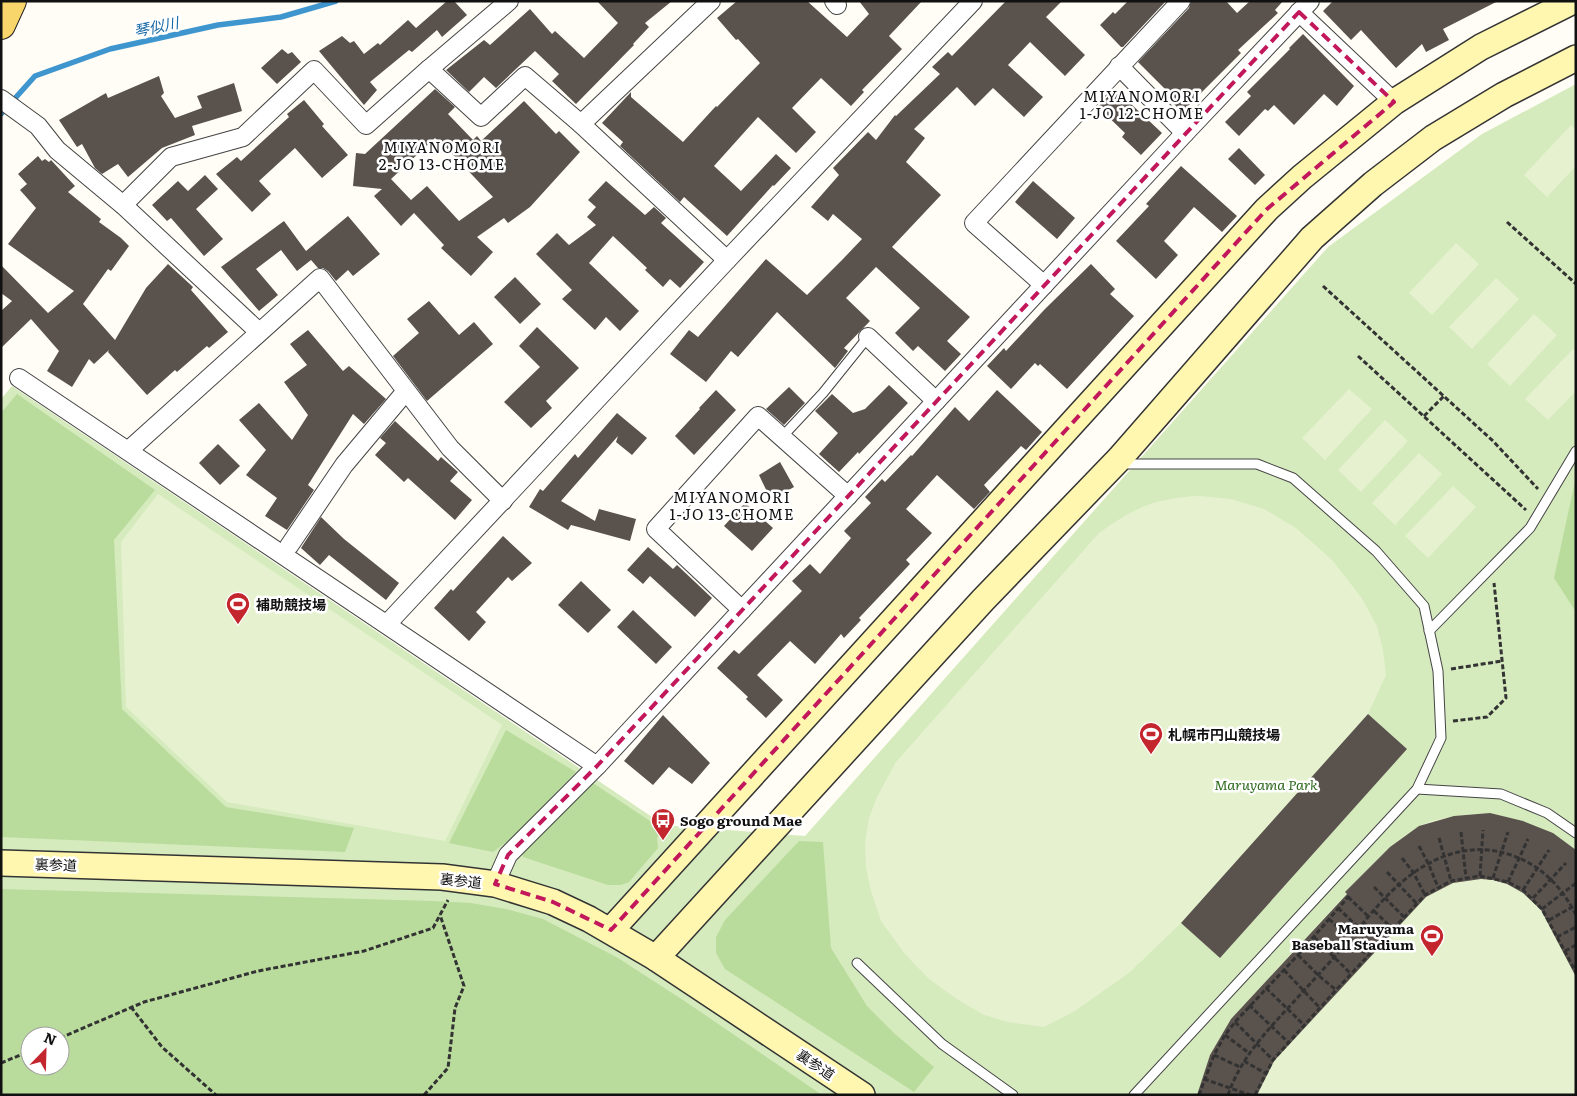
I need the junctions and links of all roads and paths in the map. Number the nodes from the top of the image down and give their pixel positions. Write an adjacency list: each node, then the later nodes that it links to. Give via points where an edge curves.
1 (12, 1): 8 (main road)
2 (509, 1): 11 (street)
3 (711, 1): 14 (street)
4 (973, 1): 18 (street)
5 (1181, 1): 10 (street)
6 (1573, 1): 13 (street, via 1481,47)
7 (1304, 7): 13 (street); 15 (street)
8 (1, 25)
9 (1576, 58): 33 (street, via 1504,95 1433,138 1366,190 1312,238)
10 (1119, 66): 15 (street); 20 (street, via 974,222)
11 (429, 68): 14 (street, via 481,117 525,76); 16 (street, via 366,125 314,70 243,136 171,157)
12 (1, 99): 16 (street, via 38,126 58,150)
13 (1394, 102): 100 (street, via 1267,209)
14 (581, 124): 18 (street)
15 (1185, 133): 20 (street)
16 (123, 205): 22 (street)
17 (1506, 222): 19 (path)
18 (727, 260): 36 (street)
19 (1576, 284)
20 (1044, 285): 28 (street)
21 (1323, 286): 27 (path)
22 (259, 332): 26 (street, via 320,278); 31 (street)
23 (868, 337): 28 (street); 30 (lane)
24 (1358, 356): 29 (path)
25 (19, 378): 31 (street)
26 (406, 391): 36 (street, via 450,448); 38 (street, via 344,465)
27 (1444, 396): 29 (path); 35 (path, via 1493,441)
28 (936, 401): 34 (street)
29 (1424, 416): 37 (path)
30 (782, 437): 34 (street); 40 (street, via 758,416 656,528)
31 (129, 450): 41 (street)
32 (1576, 452): 35 (lane)
33 (1120, 458): 42 (lane, via 1128,464 1257,464 1293,478 1376,551 1424,606); 110 (street, via 983,600)
34 (848, 496): 40 (street)
35 (1548, 499): 37 (lane)
36 (503, 501): 41 (street)
37 (1535, 519): 39 (lane)
38 (289, 546)
39 (1492, 567): 42 (lane); 43 (path)
40 (742, 610): 46 (street)
41 (387, 624): 46 (street)
42 (1429, 631): 44 (lane)
43 (1502, 661): 44 (path); 45 (path, via 1506,698 1487,717)
44 (1438, 671): 45 (lane)
45 (1440, 723): 47 (lane, via 1441,738)
46 (597, 766): 76 (street, via 508,855)
47 (1417, 789): 51 (lane, via 1500,794 1547,813); 145 (lane)
48 (1484, 830): 55 (path)
49 (1461, 832): 57 (path)
50 (1508, 832): 58 (path)
51 (1576, 833)
52 (1439, 838): 59 (path)
53 (1528, 839): 61 (path)
54 (1419, 846): 63 (path)
55 (1482, 848): 57 (path); 58 (path); 68 (path)
56 (1549, 850): 65 (path)
57 (1464, 851): 59 (path); 69 (path)
58 (1501, 851): 61 (path); 70 (path)
59 (1445, 856): 63 (path); 73 (path)
60 (1402, 858): 67 (path)
61 (1519, 858): 65 (path); 74 (path)
62 (1, 863): 72 (street, 裏参道)
63 (1428, 863): 67 (path); 79 (path)
64 (1566, 863): 71 (path)
65 (1536, 868): 71 (path); 80 (path)
66 (1387, 872): 77 (path)
67 (1412, 872): 77 (path); 82 (path)
68 (1480, 876): 69 (path); 70 (path)
69 (1466, 878): 73 (path)
70 (1493, 878): 74 (path)
71 (1550, 878): 81 (path); 84 (path)
72 (458, 879): 76 (street, 裏参道); 90 (path)
73 (1452, 881): 79 (path)
74 (1508, 882): 80 (path)
75 (1576, 883): 81 (path)
76 (495, 884): 100 (street, 裏参道, via 553,902)
77 (1398, 884): 83 (path); 85 (path)
78 (1374, 887): 83 (path)
79 (1438, 887): 82 (path)
80 (1523, 890): 84 (path)
81 (1563, 892): 86 (path); 88 (path)
82 (1425, 895): 85 (path)
83 (1385, 898): 89 (path); 93 (path)
84 (1533, 898): 88 (path)
85 (1418, 904): 93 (path)
86 (1574, 906): 91 (path); 95 (path)
87 (1338, 908): 92 (path, via 1348,897); 94 (path); 98 (path)
88 (1542, 909): 95 (path)
89 (1374, 911): 92 (path); 99 (path)
90 (440, 914): 121 (path, via 433,928 364,951 258,971); 142 (path, via 464,986 455,1008 448,1068)
91 (1576, 915)
92 (1369, 917): 96 (path)
93 (1404, 917): 99 (path)
94 (1329, 919): 101 (path); 103 (path)
95 (1548, 920): 102 (path)
96 (1364, 923): 98 (path); 104 (path)
97 (1576, 927): 102 (path)
98 (1360, 928): 103 (path)
99 (1393, 929): 104 (path)
100 (611, 930): 110 (street, 裏参道)
101 (1314, 936): 107 (path); 109 (path)
102 (1557, 937): 106 (path)
103 (1350, 940): 108 (path); 109 (path)
104 (1382, 941): 108 (path)
105 (1576, 945): 106 (path)
106 (1565, 951): 111 (path)
107 (1298, 955): 113 (path); 116 (path)
108 (1368, 956): 115 (path)
109 (1335, 957): 115 (path); 116 (path)
110 (656, 958): 143 (street, 裏参道)
111 (1574, 962): 114 (path)
112 (857, 963): 144 (lane, via 942,1044)
113 (1284, 970): 117 (path); 119 (path)
114 (1576, 972)
115 (1351, 974): 118 (path)
116 (1318, 975): 118 (path); 119 (path)
117 (1266, 988): 120 (path); 123 (path)
118 (1336, 990): 122 (path)
119 (1304, 991): 122 (path); 123 (path)
120 (1249, 1005): 124 (path); 125 (path)
121 (131, 1008): 127 (path); 141 (path, via 162,1047)
122 (1320, 1008): 126 (path)
123 (1287, 1010): 125 (path); 126 (path)
124 (1235, 1022): 128 (path); 129 (path)
125 (1271, 1026): 129 (path); 130 (path)
126 (1304, 1026): 130 (path)
127 (70, 1034)
128 (1225, 1035): 131 (path); 133 (path)
129 (1256, 1043): 131 (path); 134 (path)
130 (1289, 1043): 134 (path)
131 (1249, 1053): 135 (path)
132 (20, 1055): 136 (path)
133 (1214, 1055): 137 (path); 139 (path)
134 (1273, 1060): 138 (path)
135 (1244, 1061): 137 (path); 138 (path)
136 (1, 1063)
137 (1240, 1067): 140 (path)
138 (1265, 1073): 149 (path)
139 (1204, 1079): 140 (path); 146 (path)
140 (1230, 1088): 147 (path); 148 (path)
141 (216, 1095)
142 (424, 1095)
143 (862, 1095)
144 (1013, 1095)
145 (1134, 1095)
146 (1199, 1095)
147 (1228, 1095)
148 (1250, 1095)
149 (1255, 1095)

